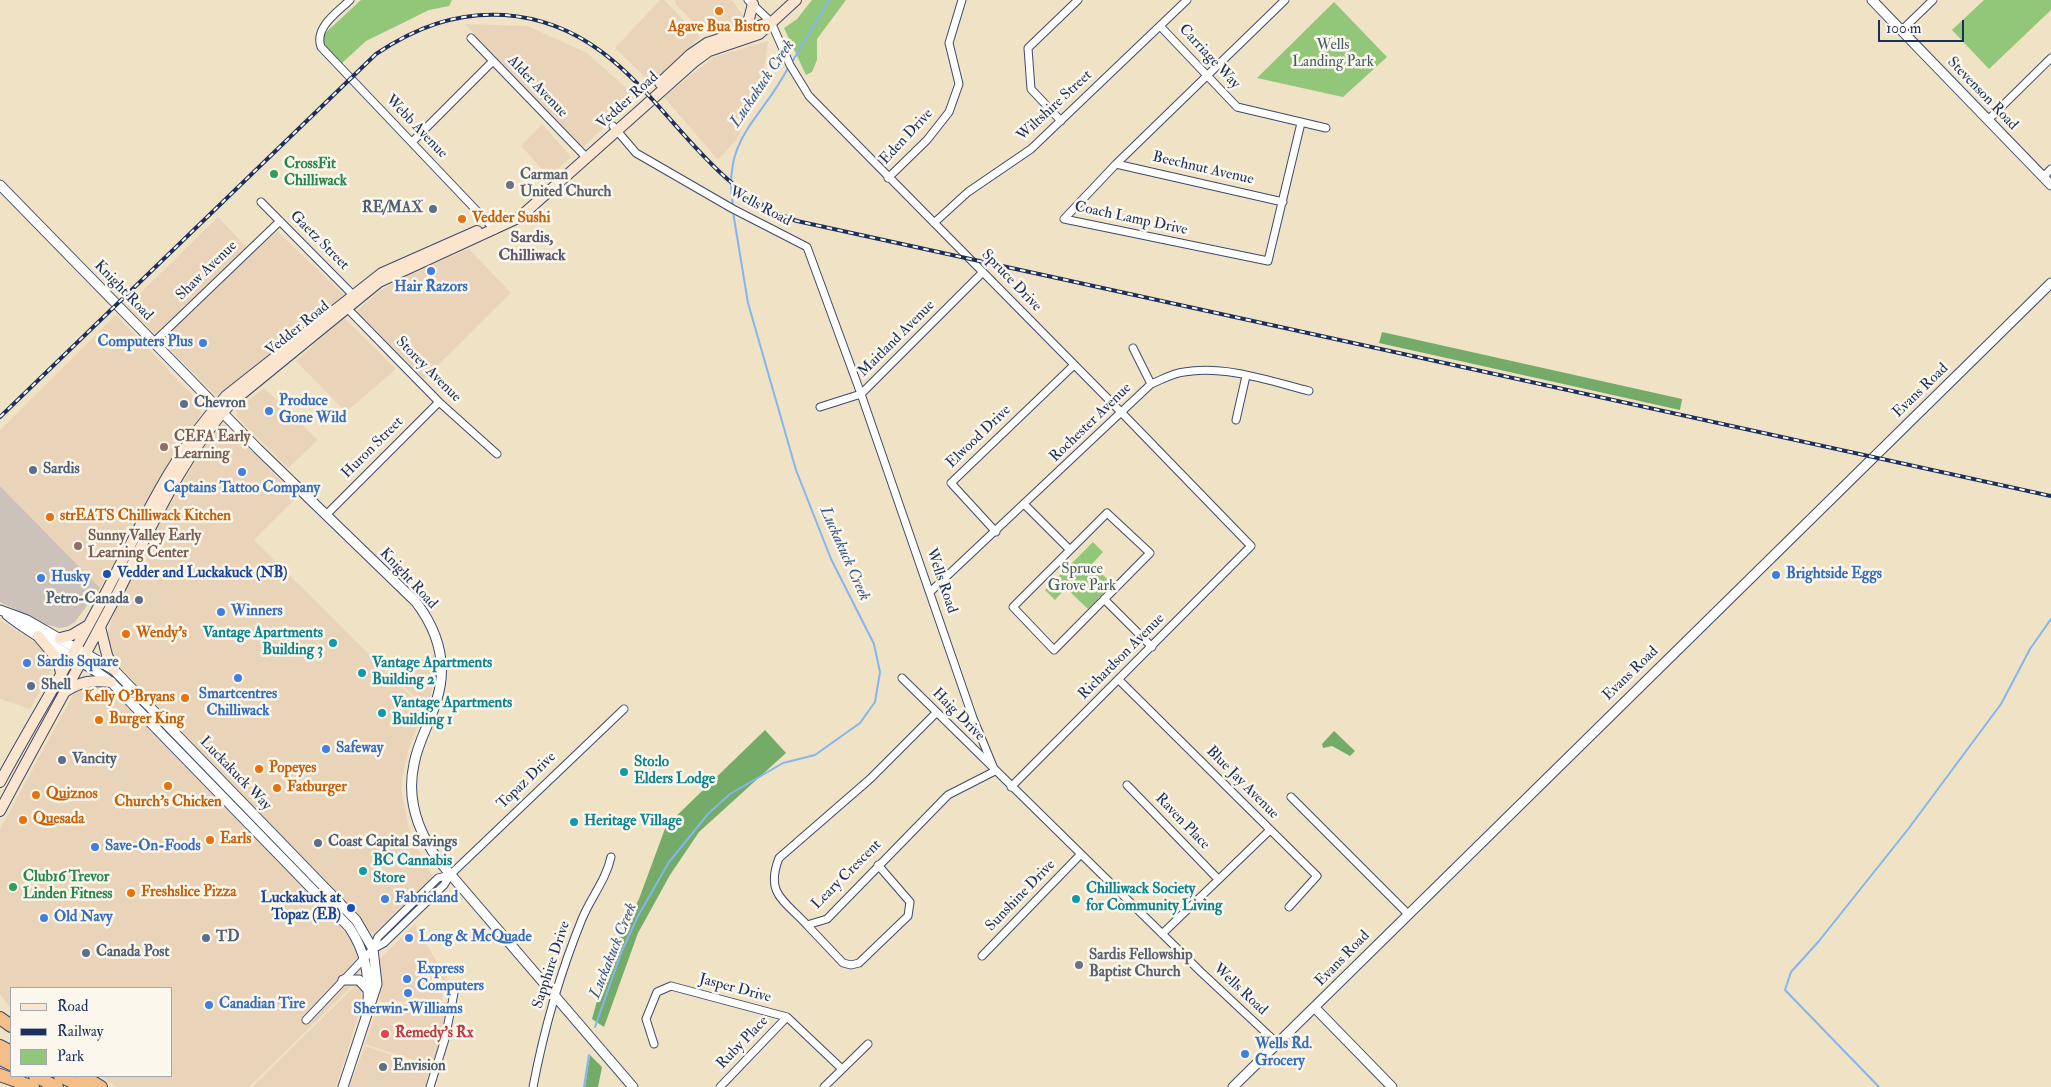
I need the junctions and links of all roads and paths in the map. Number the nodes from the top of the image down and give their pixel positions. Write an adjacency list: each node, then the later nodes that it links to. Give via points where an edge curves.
1 (350, 0): 23 (street, Webb Avenue, via 321,29 319,42 324,52)
2 (796, 0): 10 (main road, Vedder Road)
3 (962, 0): 28 (street, Eden Drive, via 949,43 958,84 949,112 927,140)
4 (1078, 0): 18 (street, via 1028,48 1031,89)
5 (1187, 0): 11 (street, Wiltshire Street)
6 (1285, 0): 17 (street, Coach Lamp Drive)
7 (1872, 0): 13 (street, Stevenson Road)
8 (1933, 0): 13 (street)
9 (751, 2): 10 (street); 12 (main road)
10 (771, 22): 12 (main road, Vedder Road); 21 (main road, Vedder Road, via 759,34 710,51); 28 (street, Spruce Drive, via 790,65 809,96)
11 (1160, 26): 17 (street, Carriage Way); 18 (street, Wiltshire Street)
12 (746, 30): 21 (main road, Vedder Road, via 707,43 691,54)
13 (1902, 30): 19 (street, Stevenson Road)
14 (471, 38): 16 (street, Alder Avenue)
15 (2051, 58): 19 (street)
16 (492, 61): 23 (street); 24 (street, Alder Avenue)
17 (1207, 75): 20 (street, Carriage Way, via 1237,107); 25 (street, Coach Lamp Drive)
18 (1061, 120): 34 (street, Wiltshire Street, via 1031,150 968,192)
19 (1988, 120): 27 (street, Stevenson Road)
20 (1301, 123): 22 (street, Carriage Way); 32 (street, Coach Lamp Drive)
21 (615, 128): 24 (main road, Vedder Road); 35 (main road, Vedder Road, via 528,211); 46 (street, Wells Road, via 636,153 807,247)
22 (1326, 128)
23 (412, 142): 35 (street, Webb Avenue)
24 (583, 154): 35 (main road, Vedder Road, via 525,206)
25 (1116, 164): 32 (street, Beechnut Avenue); 32 (street, Coach Lamp Drive, via 1064,219 1268,261)
26 (2051, 169): 27 (street)
27 (2043, 177): 30 (street, Stevenson Road)
28 (888, 178): 34 (street, Spruce Drive)
29 (0, 185): 40 (street, Knight Road)
30 (2051, 185)
31 (261, 202): 33 (street, Gaetz Street)
32 (1283, 202)
33 (280, 221): 38 (street, Gaetz Street); 40 (street, Shaw Avenue)
34 (934, 223): 36 (street, Spruce Drive)
35 (494, 227): 38 (main road, Vedder Road, via 379,282)
36 (982, 272): 42 (street, Spruce Drive); 46 (street, Maitland Avenue)
37 (2051, 283): 89 (street, Evans Road)
38 (356, 297): 39 (main road, Vedder Road)
39 (344, 306): 47 (street, Storey Avenue); 49 (main road, Vedder Road, via 226,396)
40 (154, 342): 49 (street, Knight Road)
41 (1133, 348): 44 (street)
42 (1074, 365): 50 (street, Spruce Drive); 55 (street, Elwood Drive, via 952,483)
43 (1246, 376): 44 (street, Rochester Avenue, via 1183,372); 45 (street, Rochester Avenue); 51 (street)
44 (1151, 384): 50 (street, Rochester Avenue)
45 (1309, 391)
46 (861, 394): 48 (street, Maitland Avenue); 58 (street, Wells Road)
47 (439, 402): 52 (street, Storey Avenue); 54 (street, Huron Street)
48 (820, 408)
49 (220, 409): 54 (street, Knight Road); 61 (main road, Vedder Road, via 183,447); 62 (main road, Vedder Road, via 190,454 139,546)
50 (1121, 412): 53 (street, Rochester Avenue); 56 (street, Spruce Drive)
51 (1236, 420)
52 (496, 454)
53 (1025, 505): 55 (street, Rochester Avenue); 57 (street)
54 (326, 515): 86 (street, Knight Road, via 416,602 435,632 441,668 439,692 413,766 412,798 424,840)
55 (996, 532): 58 (street, Rochester Avenue)
56 (1251, 546): 65 (street, Richardson Avenue)
57 (1070, 550): 59 (street, via 1107,513 1150,552); 59 (street, via 1013,607 1054,650)
58 (930, 592): 76 (street, Wells Road, via 973,718)
59 (1104, 599): 65 (street)
60 (1, 610): 63 (street, Luckakuck Way); 64 (street, Luckakuck Way, via 28,620)
61 (88, 625): 64 (main road); 66 (main road, Vedder Road)
62 (100, 627): 67 (main road, Vedder Road); 68 (main road)
63 (38, 636): 66 (street, Luckakuck Way); 69 (main road, via 58,660)
64 (60, 638): 66 (street, Luckakuck Way)
65 (1152, 647): 71 (street, Richardson Avenue)
66 (74, 651): 67 (street, Luckakuck Way); 69 (main road, Vedder Road)
67 (83, 657): 68 (street, Luckakuck Way); 72 (street, Luckakuck Way); 73 (main road, Vedder Road)
68 (114, 670): 92 (street, Luckakuck Way, via 342,904)
69 (61, 673): 77 (main road, Vedder Road)
70 (902, 678): 75 (street, Haig Drive)
71 (1120, 680): 79 (street, Richardson Avenue); 82 (street, Blue Jay Avenue)
72 (111, 682): 73 (main road, via 83,682); 94 (street, Luckakuck Way, via 339,916 360,942)
73 (65, 692): 81 (main road, Vedder Road)
74 (624, 709): 86 (street, Topaz Drive)
75 (936, 713): 76 (street, Haig Drive); 90 (street, Leary Crescent, via 870,779 779,858 773,874 774,890)
76 (995, 771): 79 (street, Wells Road); 85 (street, Leary Crescent, via 948,795)
77 (0, 782)
78 (1127, 785): 87 (street, Raven Place)
79 (1011, 786): 83 (street, Wells Road)
80 (1291, 797): 89 (street)
81 (0, 810)
82 (1270, 830): 87 (street); 88 (street, Blue Jay Avenue, via 1317,876)
83 (1080, 855): 91 (street, Wells Road); 93 (street, Sunshine Drive)
84 (611, 857): 98 (street, Sapphire Drive, via 609,869 582,917)
85 (878, 865): 90 (street, Leary Crescent, via 827,919); 90 (street, via 910,902 911,909 908,916 858,963 843,963)
86 (450, 875): 92 (street, Topaz Drive, via 444,885 389,938); 98 (street, Knight Road)
87 (1218, 878): 91 (street)
88 (1289, 907)
89 (1408, 913): 99 (street, Evans Road)
90 (807, 925)
91 (1162, 934): 105 (street, Wells Road)
92 (373, 949): 94 (street, Topaz Drive); 100 (street, Luckakuck Way, via 377,984)
93 (982, 956)
94 (366, 957): 95 (street, Topaz Drive); 96 (street, Luckakuck Way)
95 (343, 980): 96 (street, via 359,980); 102 (street, Topaz Drive)
96 (369, 991): 100 (street, Luckakuck Way)
97 (454, 993): 117 (street, via 445,1039)
98 (555, 996): 118 (street, Sapphire Drive); 119 (street, Knight Road)
99 (1315, 1008): 105 (street, Evans Road); 123 (street)
100 (368, 1011): 116 (street, Luckakuck Way)
101 (787, 1017): 103 (street, Jasper Drive, via 671,986 657,992 646,1019); 106 (street, Jasper Drive); 120 (street, Ruby Place)
102 (306, 1020)
103 (654, 1044)
104 (868, 1044): 106 (street)
105 (1278, 1044): 122 (street, Evans Road)
106 (842, 1069): 121 (street)
107 (0, 1076): 112 (highway)
108 (18, 1077): 112 (highway)
109 (37, 1077): 113 (highway)
110 (62, 1077): 114 (highway)
111 (85, 1077): 115 (highway)
112 (35, 1087)
113 (57, 1087)
114 (83, 1087)
115 (101, 1087)
116 (342, 1087)
117 (430, 1087)
118 (533, 1087)
119 (633, 1087)
120 (720, 1087)
121 (824, 1087)
122 (1233, 1087)
123 (1392, 1087)

